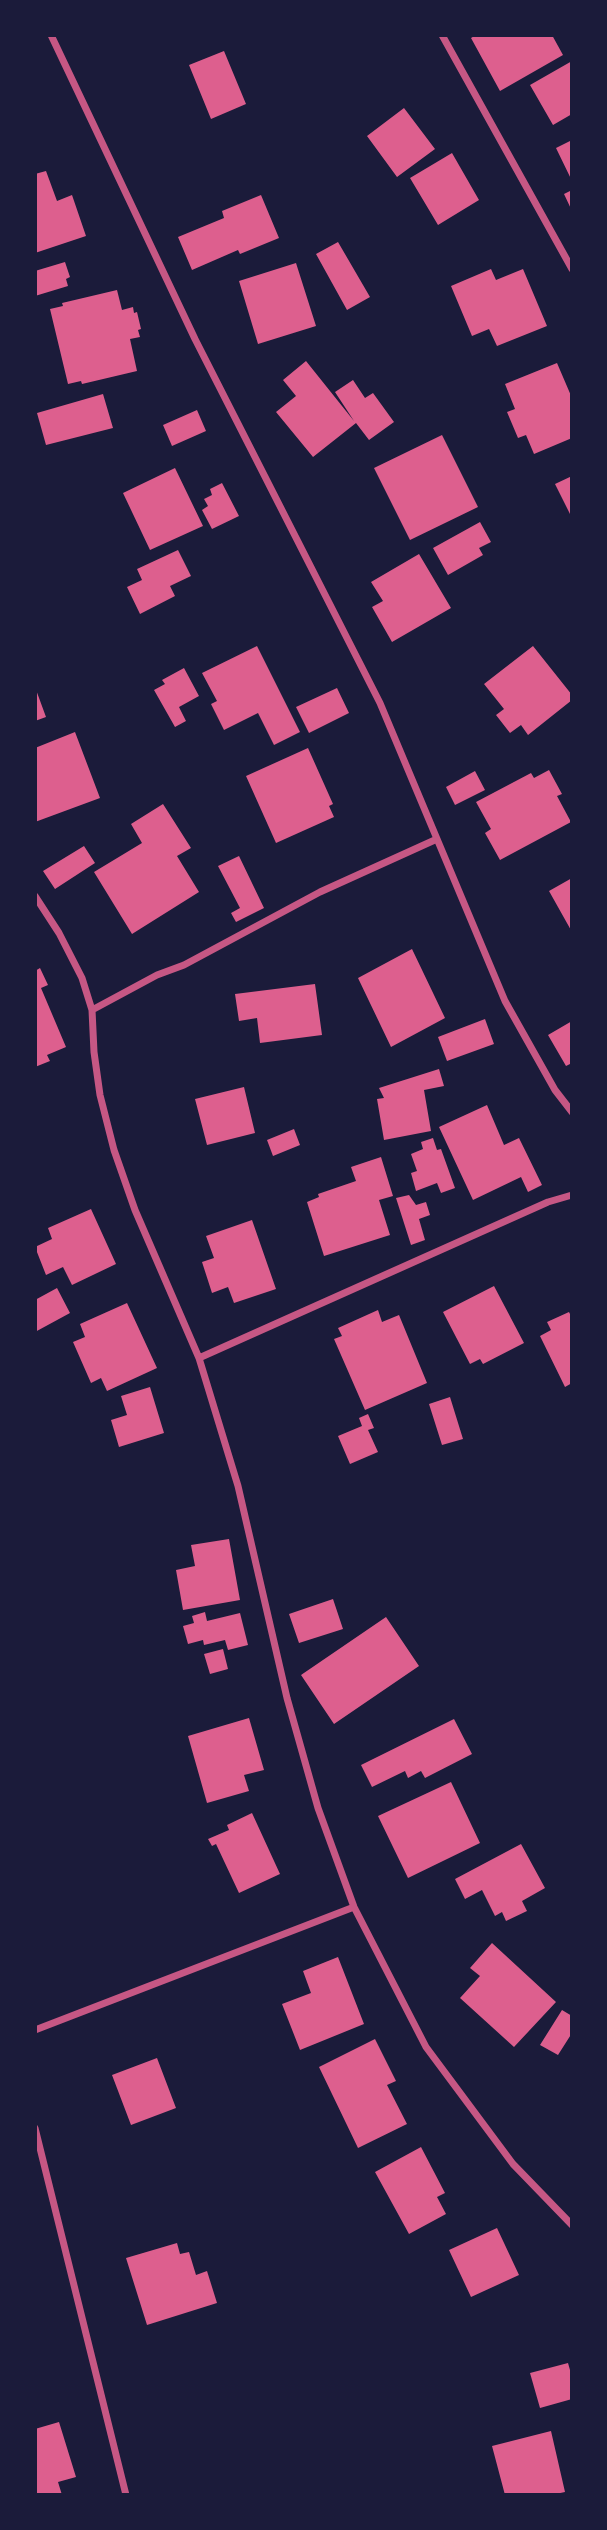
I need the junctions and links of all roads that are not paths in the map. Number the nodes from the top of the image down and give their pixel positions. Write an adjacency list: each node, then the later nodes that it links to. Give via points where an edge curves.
1 (51, 35): 4 (street, via 195,340 380,703)
2 (442, 35): 3 (street)
3 (572, 269)
4 (437, 839): 6 (street, via 320,892); 7 (street, via 505,1001)
5 (35, 896): 6 (street, via 82,978)
6 (92, 1010): 9 (street, via 100,1095 114,1150)
7 (572, 1112)
8 (572, 1195): 9 (street)
9 (199, 1358): 10 (street, via 238,1486 287,1698 318,1808)
10 (354, 1907): 11 (street); 13 (street, via 426,2047 513,2164)
11 (35, 2030)
12 (35, 2128): 14 (street)
13 (572, 2225)
14 (126, 2495)

